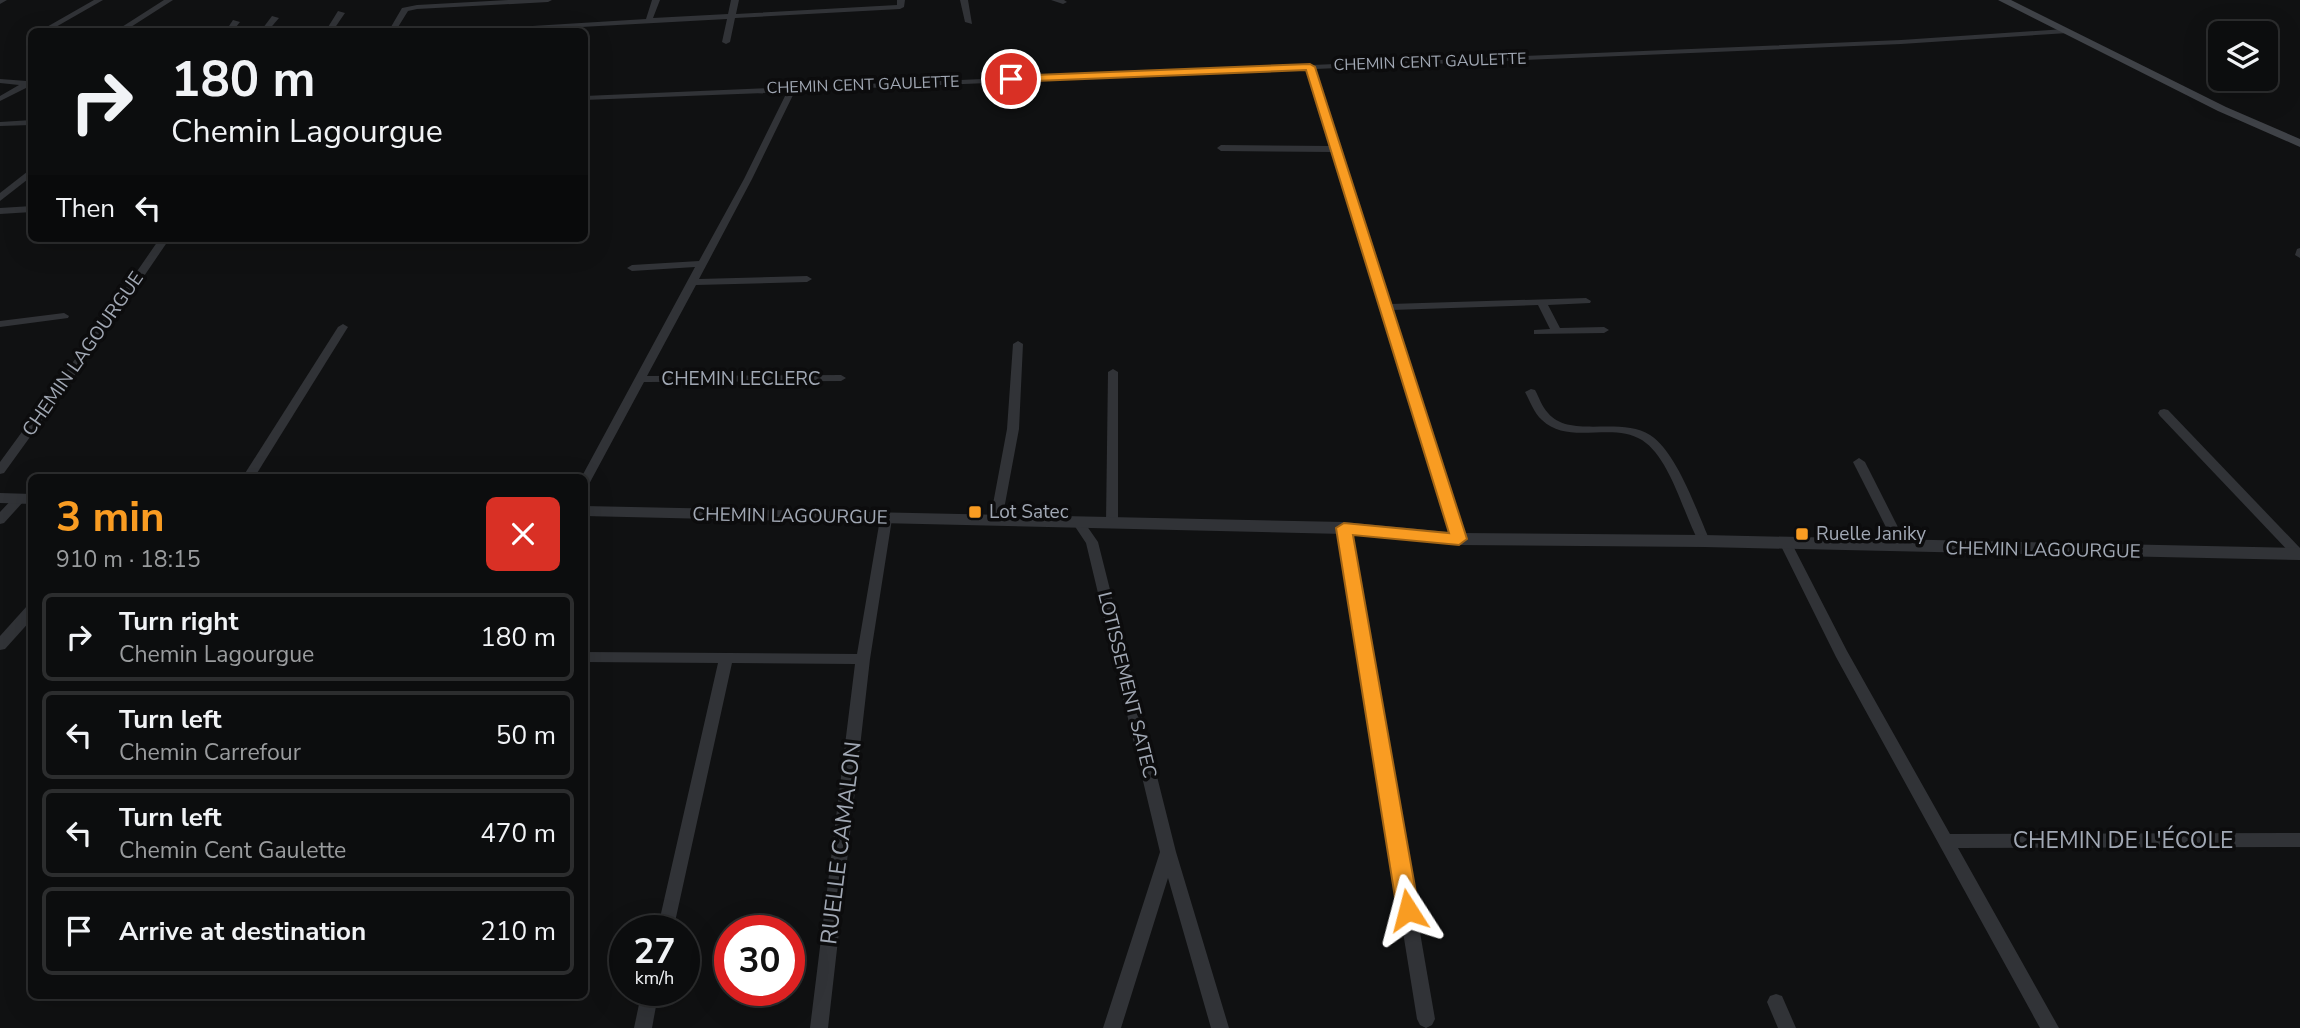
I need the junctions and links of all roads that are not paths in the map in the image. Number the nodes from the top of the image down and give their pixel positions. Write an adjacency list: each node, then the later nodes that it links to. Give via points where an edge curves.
1 (99, 0): 15 (street)
2 (169, 0): 16 (street)
3 (548, 0): 20 (street, via 416,7 405,10)
4 (656, 0): 12 (street)
5 (735, 0): 10 (street)
6 (901, 0): 10 (street, via 900,7)
7 (964, 0): 14 (street)
8 (2003, 0): 22 (main road)
9 (341, 13): 19 (street)
10 (731, 16): 12 (street); 23 (street)
11 (275, 18): 18 (street)
12 (649, 19): 21 (street)
13 (236, 22): 17 (street)
14 (969, 22)
15 (48, 28)
16 (124, 28)
17 (231, 28)
18 (266, 28)
19 (331, 28)
20 (394, 28)
21 (504, 28)
22 (2065, 32): 24 (street, CHEMIN CENT GAULETTE); 33 (main road)
23 (726, 42)
24 (1310, 67): 28 (street, CHEMIN CENT GAULETTE); 35 (street)
25 (0, 81): 26 (street)
26 (28, 82)
27 (28, 83): 30 (street)
28 (793, 88): 29 (street, CHEMIN CENT GAULETTE); 41 (street, CHEMIN LECLERC)
29 (588, 98)
30 (0, 99)
31 (28, 122): 32 (street)
32 (0, 124)
33 (2300, 143)
34 (1221, 148): 35 (street)
35 (1336, 149): 47 (street)
36 (28, 174): 37 (street)
37 (0, 198)
38 (28, 209): 39 (street)
39 (0, 211)
40 (161, 242): 61 (street, CHEMIN LAGOURGUE)
41 (702, 264): 42 (street); 44 (street, CHEMIN LECLERC)
42 (632, 268)
43 (807, 279): 44 (street)
44 (693, 282): 57 (street, CHEMIN LECLERC)
45 (1541, 301): 46 (street); 47 (street); 52 (street)
46 (1586, 301)
47 (1386, 307): 73 (street)
48 (64, 316): 49 (street)
49 (0, 324)
50 (343, 327): 62 (street)
51 (1604, 330): 52 (street)
52 (1556, 331): 53 (street)
53 (1538, 332)
54 (1018, 344): 69 (street, via 1013,429)
55 (1113, 372): 71 (street)
56 (841, 378): 57 (street, CHEMIN LECLERC)
57 (641, 379): 63 (street, CHEMIN LECLERC)
58 (1531, 392): 74 (street, via 1550,421 1578,428 1628,429 1649,439 1664,458)
59 (2164, 413): 77 (street, CHEMIN LAGOURGUE)
60 (1859, 462): 76 (street)
61 (0, 470)
62 (251, 474)
63 (588, 476)
64 (0, 498): 65 (street)
65 (26, 499): 68 (street)
66 (588, 511): 67 (street, CHEMIN LAGOURGUE)
67 (886, 519): 69 (street, CHEMIN LAGOURGUE); 82 (street, RUELLE CAMALON)
68 (0, 520)
69 (996, 520): 70 (street, CHEMIN LAGOURGUE)
70 (1078, 522): 71 (street, CHEMIN LAGOURGUE); 85 (street, LOTISSEMENT SATEC, via 1092,542)
71 (1112, 523): 72 (street, CHEMIN LAGOURGUE)
72 (1344, 528): 73 (street, CHEMIN LAGOURGUE); 89 (street)
73 (1459, 539): 74 (street, CHEMIN LAGOURGUE)
74 (1704, 541): 75 (street, CHEMIN LAGOURGUE)
75 (1785, 542): 76 (street, CHEMIN LAGOURGUE); 84 (street)
76 (1902, 547): 77 (street, CHEMIN LAGOURGUE)
77 (2299, 554)
78 (28, 614): 79 (street)
79 (0, 645)
80 (588, 657): 81 (street)
81 (726, 658): 82 (street); 86 (street)
82 (863, 659): 91 (street, RUELLE CAMALON)
83 (2300, 840): 84 (street, CHEMIN DE L'ÉCOLE)
84 (1946, 841): 95 (street)
85 (1168, 852): 92 (street); 93 (street, LOTISSEMENT SATEC)
86 (669, 915)
87 (1776, 1002): 94 (street)
88 (648, 1006): 90 (street)
89 (1426, 1020)
90 (643, 1028)
91 (819, 1028)
92 (1112, 1028)
93 (1220, 1028)
94 (1787, 1028)
95 (2050, 1028)

